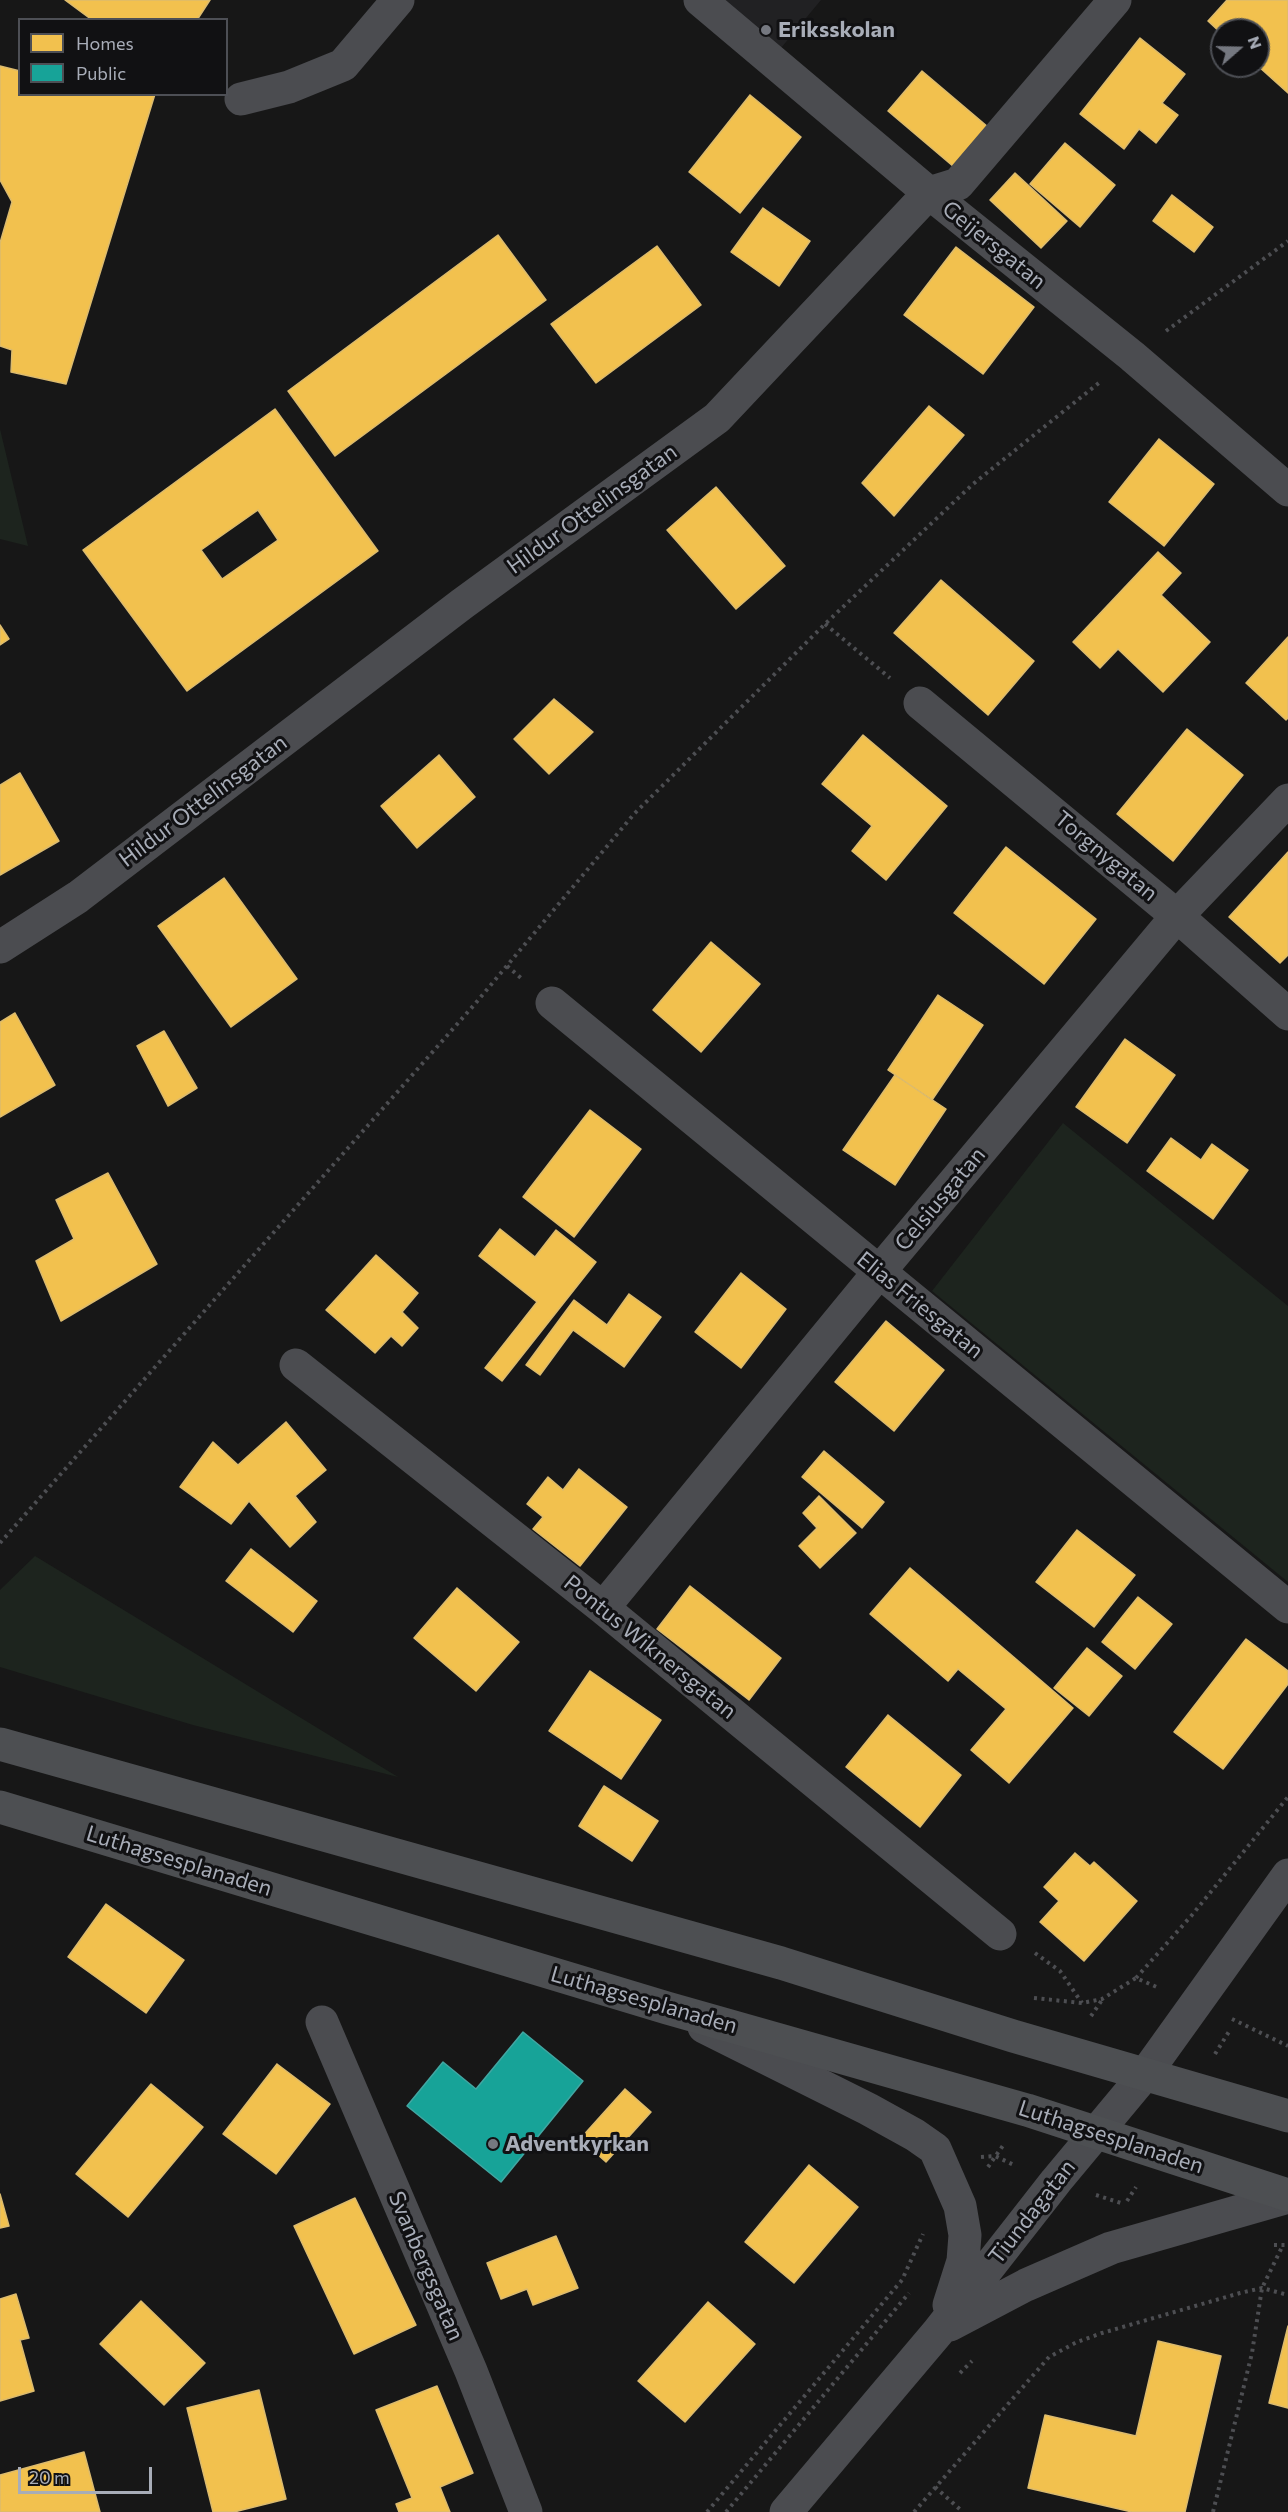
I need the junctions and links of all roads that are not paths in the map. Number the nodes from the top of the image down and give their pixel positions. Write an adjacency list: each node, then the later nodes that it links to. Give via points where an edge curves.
1 (398, 0): 4 (street, via 344,65 289,87)
2 (699, 0): 5 (street, Geijersgatan)
3 (1115, 0): 5 (street, Hildur Ottelinsgatan, via 958,184)
4 (241, 99)
5 (930, 193): 6 (street, Geijersgatan, via 1132,356); 10 (street, Hildur Ottelinsgatan, via 717,418 462,604 78,897)
6 (1288, 490)
7 (920, 703): 9 (street, Torgnygatan)
8 (1288, 800): 9 (street, Celsiusgatan)
9 (1178, 916): 12 (street, Torgnygatan); 13 (street, Celsiusgatan)
10 (0, 946)
11 (552, 1003): 13 (street, Elias Friesgatan)
12 (1288, 1014)
13 (879, 1272): 15 (street, Elias Friesgatan); 16 (street, Celsiusgatan)
14 (296, 1365): 16 (street, Pontus Wiknersgatan)
15 (1288, 1607)
16 (603, 1608): 20 (street, Pontus Wiknersgatan)
17 (0, 1744): 23 (main road, via 781,1963)
18 (0, 1807): 21 (main road, Luthagsesplanaden)
19 (1288, 1875): 23 (street, Tiundagatan)
20 (1000, 1934)
21 (667, 2008): 25 (main road, Luthagsesplanaden); 27 (street, via 915,2135 935,2149 960,2206 964,2235 963,2260)
22 (322, 2022): 28 (street, Svanbergsgatan, via 471,2371)
23 (1146, 2073): 24 (main road); 25 (street, Tiundagatan)
24 (1288, 2116)
25 (1097, 2132): 26 (main road, Luthagsesplanaden); 27 (street, Tiundagatan)
26 (1288, 2196): 27 (street, via 1111,2248 1026,2285)
27 (938, 2332): 29 (street, Tiundagatan)
28 (526, 2512)
29 (786, 2512)

